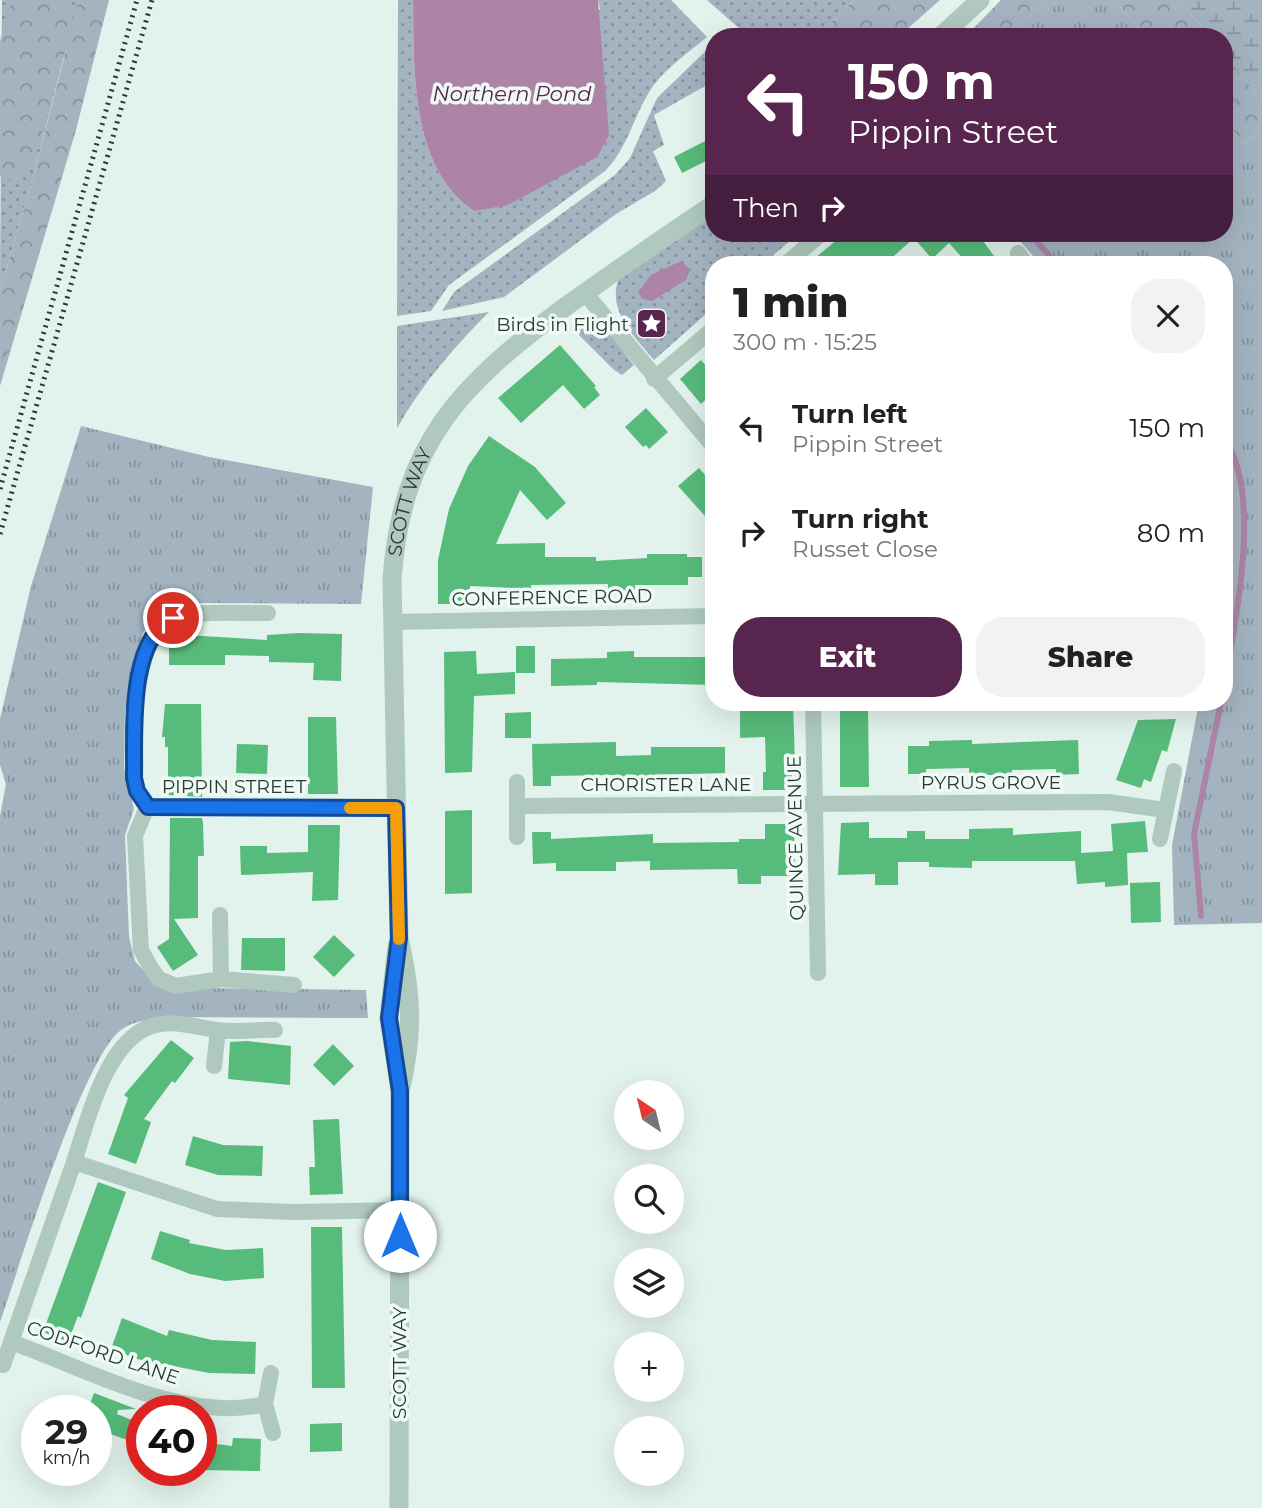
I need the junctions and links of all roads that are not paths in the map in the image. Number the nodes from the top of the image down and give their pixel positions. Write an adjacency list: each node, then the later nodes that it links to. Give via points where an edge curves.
1 (980, 0): 2 (street)
2 (950, 28)
3 (705, 210): 6 (street, SCOTT WAY)
4 (812, 242): 5 (street)
5 (795, 256)
6 (585, 293): 8 (street); 12 (street, SCOTT WAY, via 486,369 430,439 409,486 396,535)
7 (705, 336): 8 (street)
8 (654, 379): 9 (street)
9 (705, 437)
10 (268, 613): 18 (street, via 180,615 153,633 136,707 134,778)
11 (705, 615): 12 (street, CONFERENCE ROAD)
12 (392, 622): 19 (street, SCOTT WAY)
13 (813, 711): 16 (street, QUINCE AVENUE)
14 (1174, 771): 20 (street)
15 (517, 782): 17 (street)
16 (816, 804): 17 (street, CHORISTER LANE); 20 (street, PYRUS GROVE, via 1108,803); 24 (street, QUINCE AVENUE)
17 (517, 806): 21 (street)
18 (148, 807): 19 (street, PIPPIN STREET); 25 (street, PIPPIN STREET, via 135,836 145,960 159,979 176,986)
19 (396, 808): 31 (street, SCOTT WAY, via 399,938 412,1022 400,1091)
20 (1165, 810): 22 (street)
21 (517, 837)
22 (1160, 839)
23 (220, 915): 25 (street)
24 (818, 973)
25 (220, 978): 26 (street, PIPPIN STREET)
26 (294, 985)
27 (218, 1030): 28 (street); 29 (street); 30 (street, via 175,1023 151,1026 126,1044 100,1086)
28 (275, 1030)
29 (214, 1066)
30 (74, 1162): 31 (street, via 217,1209); 32 (street)
31 (400, 1210): 37 (street, SCOTT WAY)
32 (10, 1342): 33 (street); 35 (street, CODFORD LANE, via 169,1401 216,1406)
33 (2, 1365)
34 (271, 1373): 35 (street)
35 (265, 1404): 36 (street)
36 (273, 1433)
37 (399, 1508)

